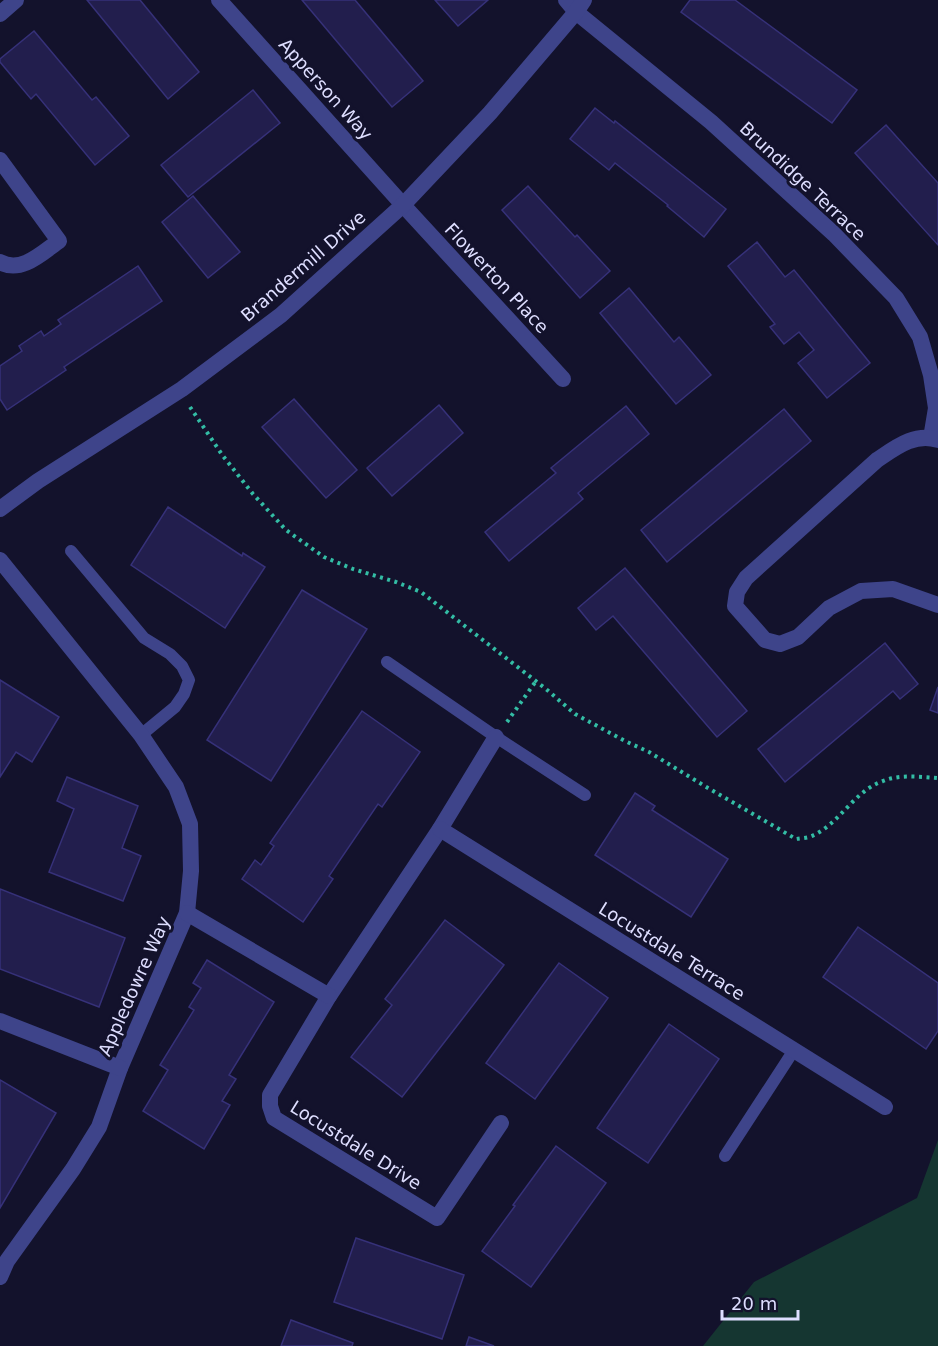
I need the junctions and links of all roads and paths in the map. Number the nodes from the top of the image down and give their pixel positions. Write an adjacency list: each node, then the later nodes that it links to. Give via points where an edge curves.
1 (16, 0): 4 (street)
2 (219, 0): 6 (street, Apperson Way)
3 (575, 4): 6 (street, Brandermill Drive, via 490,113); 10 (street, Brundidge Terrace, via 834,234 896,298 920,337 931,375 936,408)
4 (0, 14)
5 (0, 160): 7 (street, via 59,241 27,263 14,267)
6 (403, 205): 8 (street, Flowerton Place); 9 (street, Brandermill Drive, via 281,315)
7 (0, 262)
8 (563, 378)
9 (179, 391): 11 (street, Brandermill Drive); 16 (path, via 223,456 286,530 324,557 421,592)
10 (934, 439): 14 (street, Brundidge Terrace, via 917,438 877,460 746,578 737,592 735,606 765,640 780,644 798,637 830,608 861,591 893,589)
11 (0, 509)
12 (71, 551): 17 (lane, via 144,638 170,654 189,680 175,707)
13 (0, 560): 17 (street, Appledowre Way)
14 (938, 605)
15 (387, 662): 18 (lane)
16 (536, 681): 18 (path); 19 (path, via 575,714 649,752 796,839 825,828 861,793 882,781 904,776)
17 (141, 735): 22 (street, Appledowre Way, via 176,787 190,824)
18 (496, 737): 20 (lane); 21 (street, Locustdale Drive)
19 (938, 778)
20 (585, 795)
21 (440, 829): 23 (street, Locustdale Drive); 25 (street, Locustdale Terrace)
22 (187, 913): 23 (street); 26 (street, Appledowre Way)
23 (329, 996): 28 (street, Locustdale Drive, via 270,1095 274,1118 437,1218)
24 (0, 1021): 26 (street)
25 (794, 1050): 27 (street, Locustdale Terrace); 29 (lane)
26 (120, 1068): 30 (street, Appledowre Way, via 99,1127)
27 (885, 1107)
28 (501, 1123)
29 (725, 1156)
30 (0, 1277)

